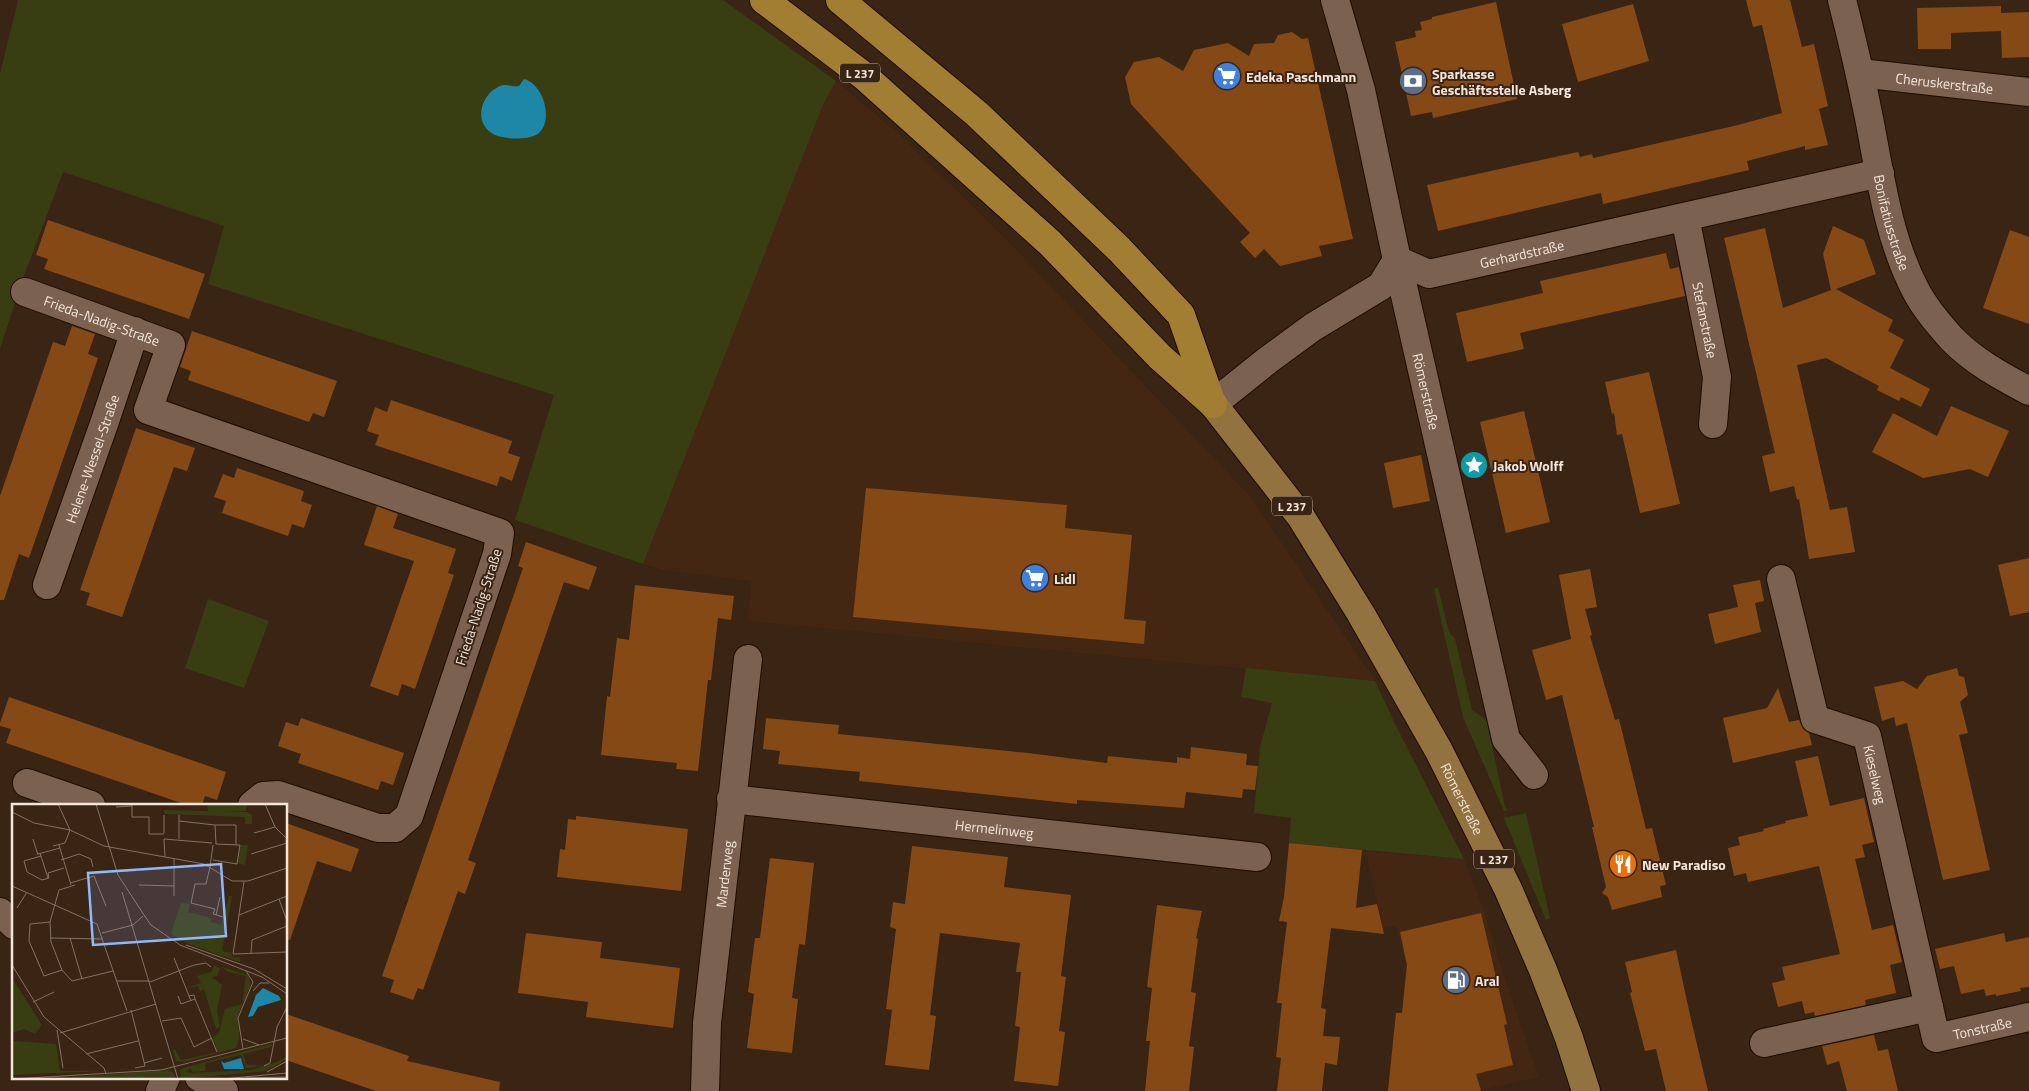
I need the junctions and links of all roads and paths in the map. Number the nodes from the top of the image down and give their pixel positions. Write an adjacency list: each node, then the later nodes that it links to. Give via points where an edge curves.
1 (764, 0): 14 (highway, L 237, via 864,76 1036,230 1160,357)
2 (840, 0): 14 (highway, L 237, via 977,114 1119,249 1181,315)
3 (1335, 0): 9 (street, Römerstraße, via 1361,90)
4 (1842, 0): 5 (street, Bonifatiusstraße)
5 (1860, 73): 6 (street, Cheruskerstraße); 7 (street, Bonifatiusstraße)
6 (2029, 92)
7 (1880, 173): 8 (street, Gerhardstraße); 12 (street, Bonifatiusstraße, via 1897,247 1920,298 1952,339 1976,360)
8 (1685, 217): 9 (street, Gerhardstraße, via 1429,274); 16 (street, Stefanstraße, via 1717,376)
9 (1397, 260): 14 (street, via 1381,286 1313,327); 20 (street, Römerstraße, via 1506,739)
10 (25, 292): 11 (street, Frieda-Nadig-Straße)
11 (135, 331): 13 (street, Helene-Wessel-Straße); 15 (street, Frieda-Nadig-Straße, via 171,345)
12 (2029, 390)
13 (112, 398): 15 (street, Frieda-Nadig-Straße); 18 (street, Helene-Wessel-Straße)
14 (1213, 404): 37 (main road, Römerstraße / L 237, via 1301,518 1361,614 1439,751 1508,889 1543,970)
15 (148, 410): 24 (street, Frieda-Nadig-Straße, via 500,533 497,554 409,816 395,828 378,828 278,795 263,796)
16 (1713, 424)
17 (1781, 578): 28 (street, Kieselweg, via 1815,719 1867,736)
18 (47, 585)
19 (748, 659): 22 (street, Marderweg)
20 (1534, 774)
21 (27, 783): 23 (street)
22 (731, 799): 25 (street, Hermelinweg); 36 (street, Marderweg, via 707,1023)
23 (88, 804)
24 (253, 804)
25 (1257, 857)
26 (0, 912): 27 (street)
27 (12, 923)
28 (1929, 1007): 30 (street, Kieselweg); 31 (street)
29 (2029, 1017): 30 (street, Tonstraße)
30 (1936, 1038)
31 (1764, 1043)
32 (166, 1078): 34 (street)
33 (201, 1078): 35 (street)
34 (160, 1091)
35 (224, 1091)
36 (705, 1091)
37 (1586, 1091)

